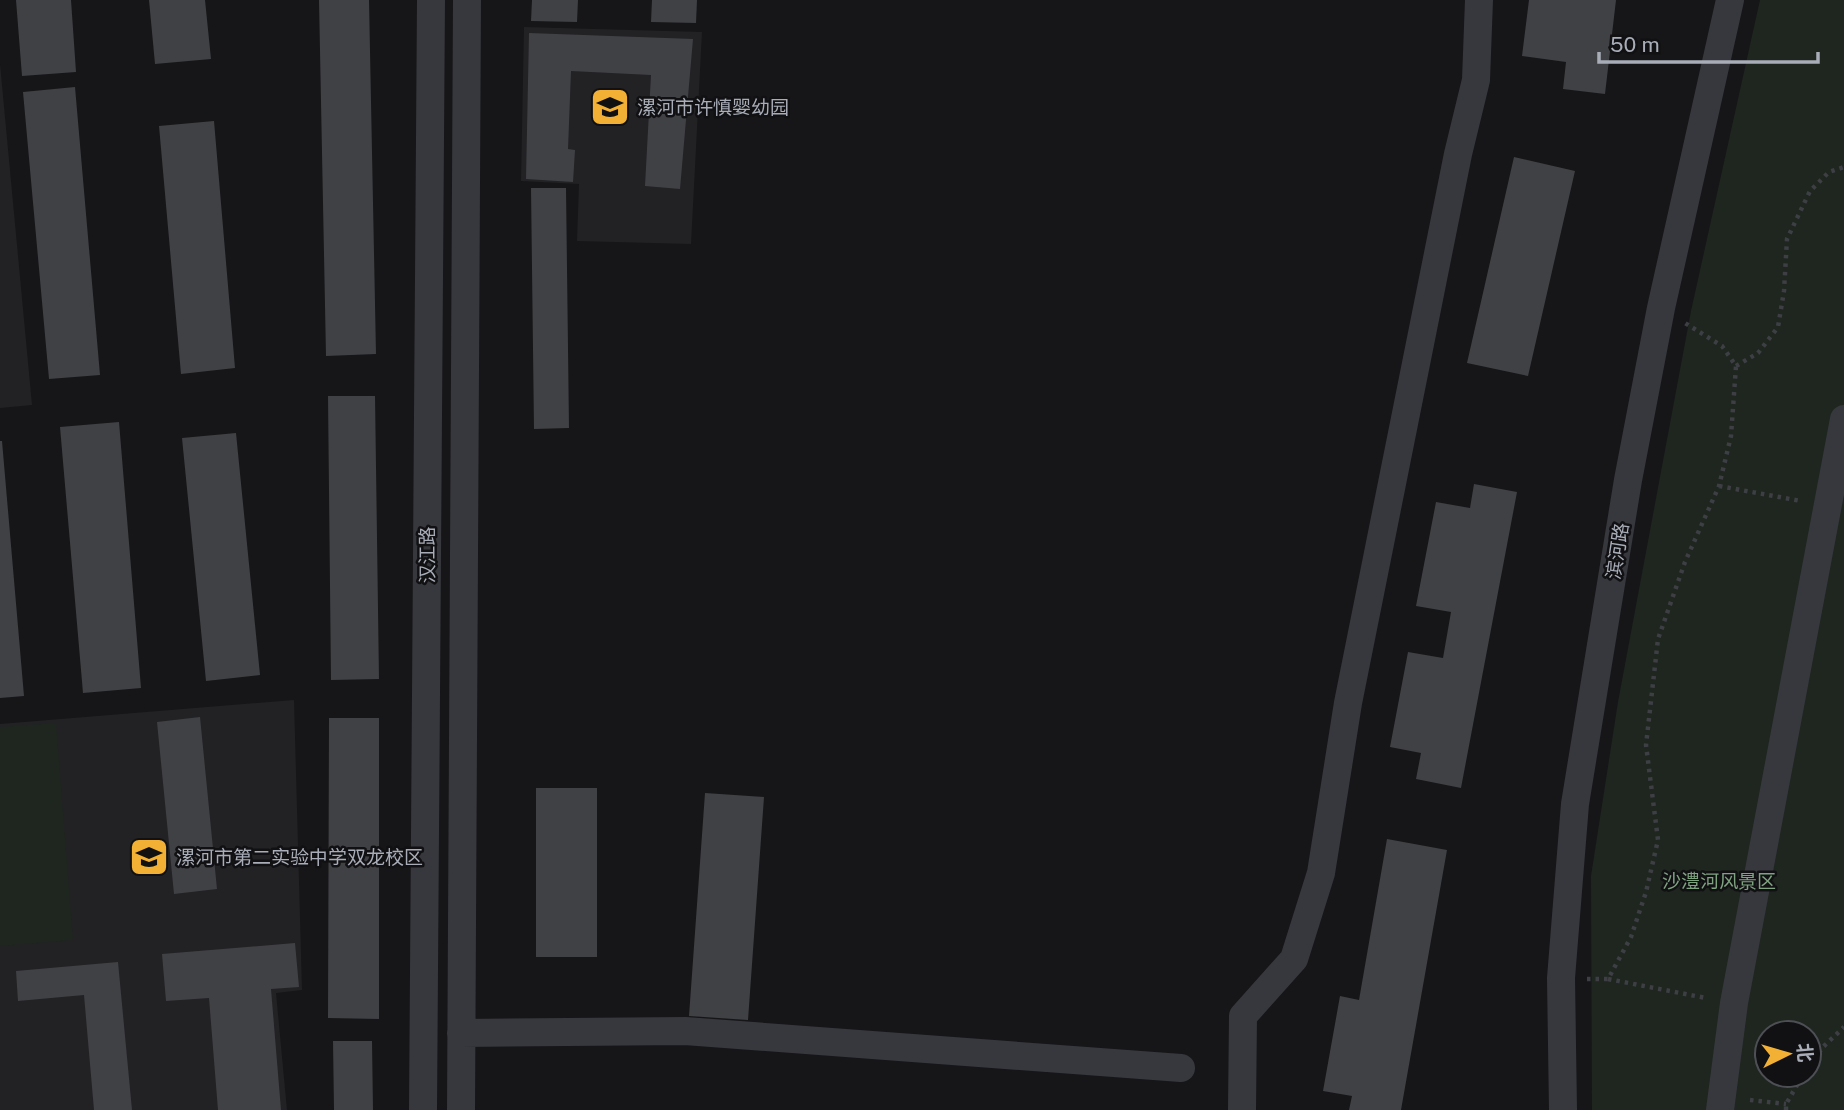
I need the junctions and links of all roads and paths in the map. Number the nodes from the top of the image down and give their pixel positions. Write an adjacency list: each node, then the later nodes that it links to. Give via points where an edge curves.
1 (431, 0): 21 (street, 汉江路)
2 (467, 0): 15 (street, 汉江路)
3 (1479, 0): 23 (street, via 1476,80 1348,703 1321,873 1294,959 1243,1016)
4 (1730, 0): 6 (street, 滨河路)
5 (1844, 167): 7 (path, via 1829,172 1810,191 1787,239 1779,327 1758,353)
6 (1661, 307): 7 (path, via 1722,346); 11 (street, 滨河路, via 1575,804)
7 (1736, 366): 9 (path, via 1731,436)
8 (1844, 419): 10 (street)
9 (1719, 486): 10 (path); 12 (path, via 1658,639 1646,745 1658,839 1631,937)
10 (1826, 506): 13 (street)
11 (1561, 978): 12 (path); 24 (street, 滨河路)
12 (1608, 979): 13 (path)
13 (1734, 1003): 19 (street)
14 (1844, 1027): 16 (path)
15 (461, 1033): 17 (street, via 685,1031); 22 (street, 汉江路)
16 (1823, 1047)
17 (1181, 1068)
18 (1796, 1089): 20 (path)
19 (1721, 1103): 20 (path)
20 (1786, 1107)
21 (422, 1110)
22 (461, 1110)
23 (1242, 1110)
24 (1563, 1110)

